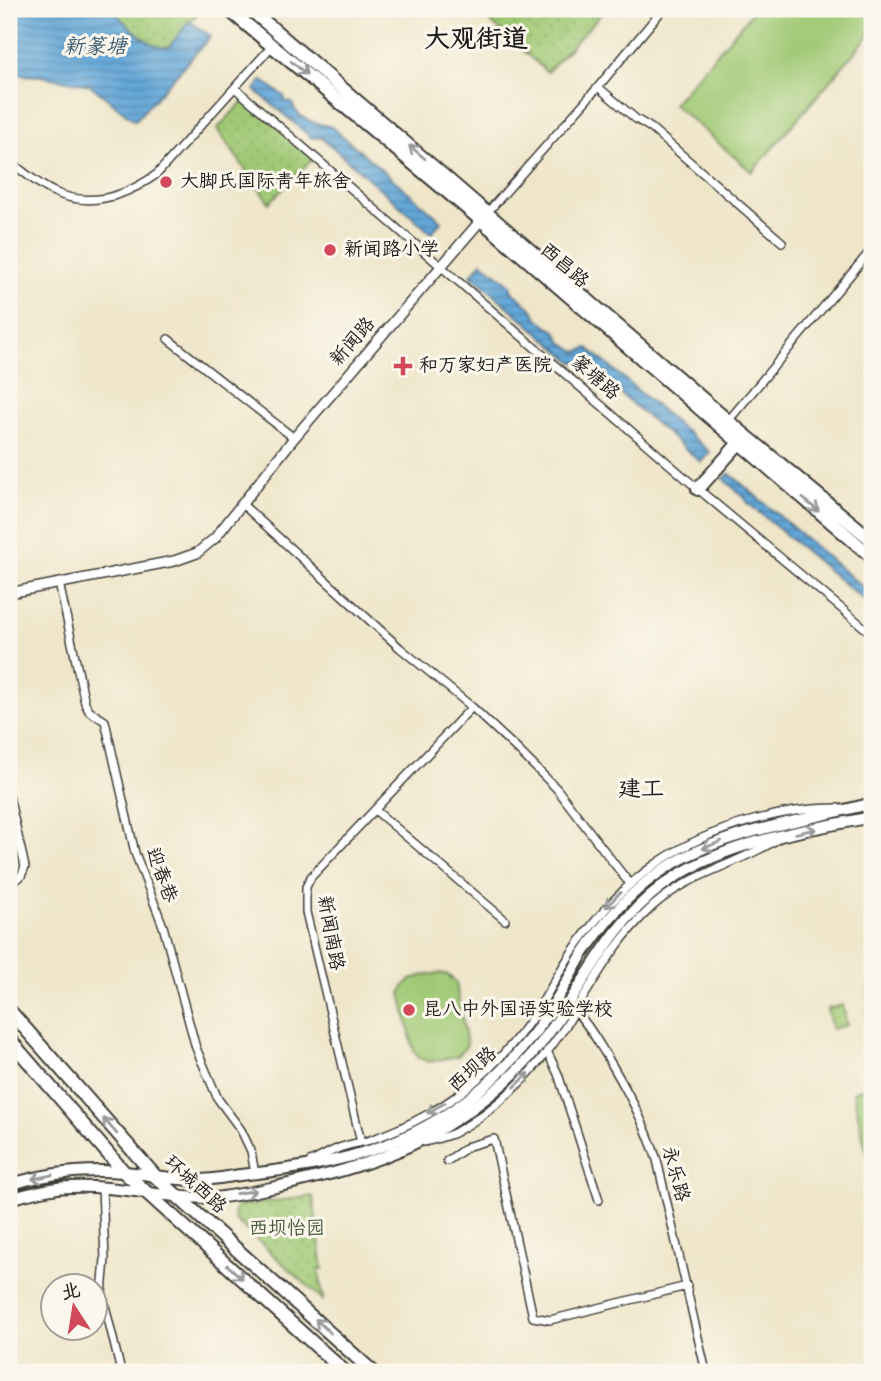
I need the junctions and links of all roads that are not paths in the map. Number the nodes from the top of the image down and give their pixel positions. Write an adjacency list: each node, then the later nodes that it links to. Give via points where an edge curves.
1 (228, 9): 4 (main road, 西昌路)
2 (250, 9): 8 (main road, 西昌路, one-way to 2)
3 (663, 9): 5 (street, 新闻路)
4 (272, 46): 6 (street); 8 (main road, 西昌路, one-way to 8)
5 (598, 87): 8 (street, 新闻路); 9 (street)
6 (236, 89): 7 (street, via 157,174 141,186 106,199 86,200 54,192); 11 (street, 篆塘路)
7 (9, 161)
8 (484, 216): 11 (street, 新闻路); 13 (main road, 西昌路); 15 (main road, 西昌路)
9 (782, 242)
10 (872, 249): 13 (street)
11 (443, 266): 14 (street, 新闻路); 16 (street, 篆塘路)
12 (168, 339): 14 (street)
13 (728, 421): 18 (main road, 西昌路)
14 (294, 438): 17 (street, 新闻路)
15 (739, 443): 16 (main road); 19 (main road, 西昌路, one-way to 19)
16 (698, 489): 22 (street, 篆塘路)
17 (242, 504): 20 (street, 新闻路, via 197,553); 23 (street)
18 (872, 540)
19 (872, 556)
20 (59, 583): 21 (street, 新闻路); 41 (street, 迎春巷, via 85,703 105,721 135,853 163,926 197,1048 218,1099 251,1151)
21 (9, 593)
22 (872, 634)
23 (472, 707): 27 (street, 新闻南路); 29 (street, via 556,789)
24 (9, 796): 30 (street, via 25,867)
25 (872, 803): 26 (main road, 西坝路)
26 (852, 808): 29 (street, via 807,808 717,831 672,852); 39 (main road, 西坝路, one-way to 39, via 720,841 677,861 639,888 611,916 532,1037 486,1086 410,1135)
27 (375, 810): 31 (street); 36 (street, 新闻南路, via 311,877 305,898)
28 (872, 817): 32 (main road, 西坝路, one-way to 28, via 610,938 634,911 684,872 725,853)
29 (629, 883): 36 (street, one-way to 36, via 575,947 523,1030 479,1078 405,1125)
30 (9, 886)
31 (505, 920)
32 (570, 1008): 35 (street); 37 (main road, 西坝路, via 496,1091 447,1126); 49 (street, 永乐路, via 589,1027 646,1127)
33 (9, 1010): 42 (main road, 环城西路, one-way to 33)
34 (9, 1038): 40 (main road, 环城西路)
35 (547, 1051): 37 (street, one-way to 35, via 454,1133 503,1099); 48 (street)
36 (362, 1142): 39 (street)
37 (401, 1149): 46 (main road, 西坝路, one-way to 37, via 211,1198 303,1181)
38 (447, 1161): 49 (street, via 469,1146 494,1139 533,1317 550,1320)
39 (301, 1167): 41 (main road, 西坝路)
40 (124, 1172): 42 (main road, 西坝路); 43 (main road, 西坝路, one-way to 43, via 64,1172); 45 (main road, 环城西路)
41 (255, 1174): 42 (main road, 西坝路, via 200,1180)
42 (156, 1177): 46 (main road, 环城西路)
43 (9, 1185)
44 (102, 1188): 45 (main road, 西坝路); 47 (main road, 西坝路, via 69,1187); 50 (street, via 102,1293)
45 (148, 1194): 46 (main road, 西坝路); 51 (main road, 环城西路, one-way to 51)
46 (179, 1197): 52 (main road, 环城西路, one-way to 46)
47 (9, 1199)
48 (599, 1200)
49 (687, 1286): 53 (street, 永乐路)
50 (121, 1372)
51 (345, 1372)
52 (373, 1372)
53 (706, 1372)

